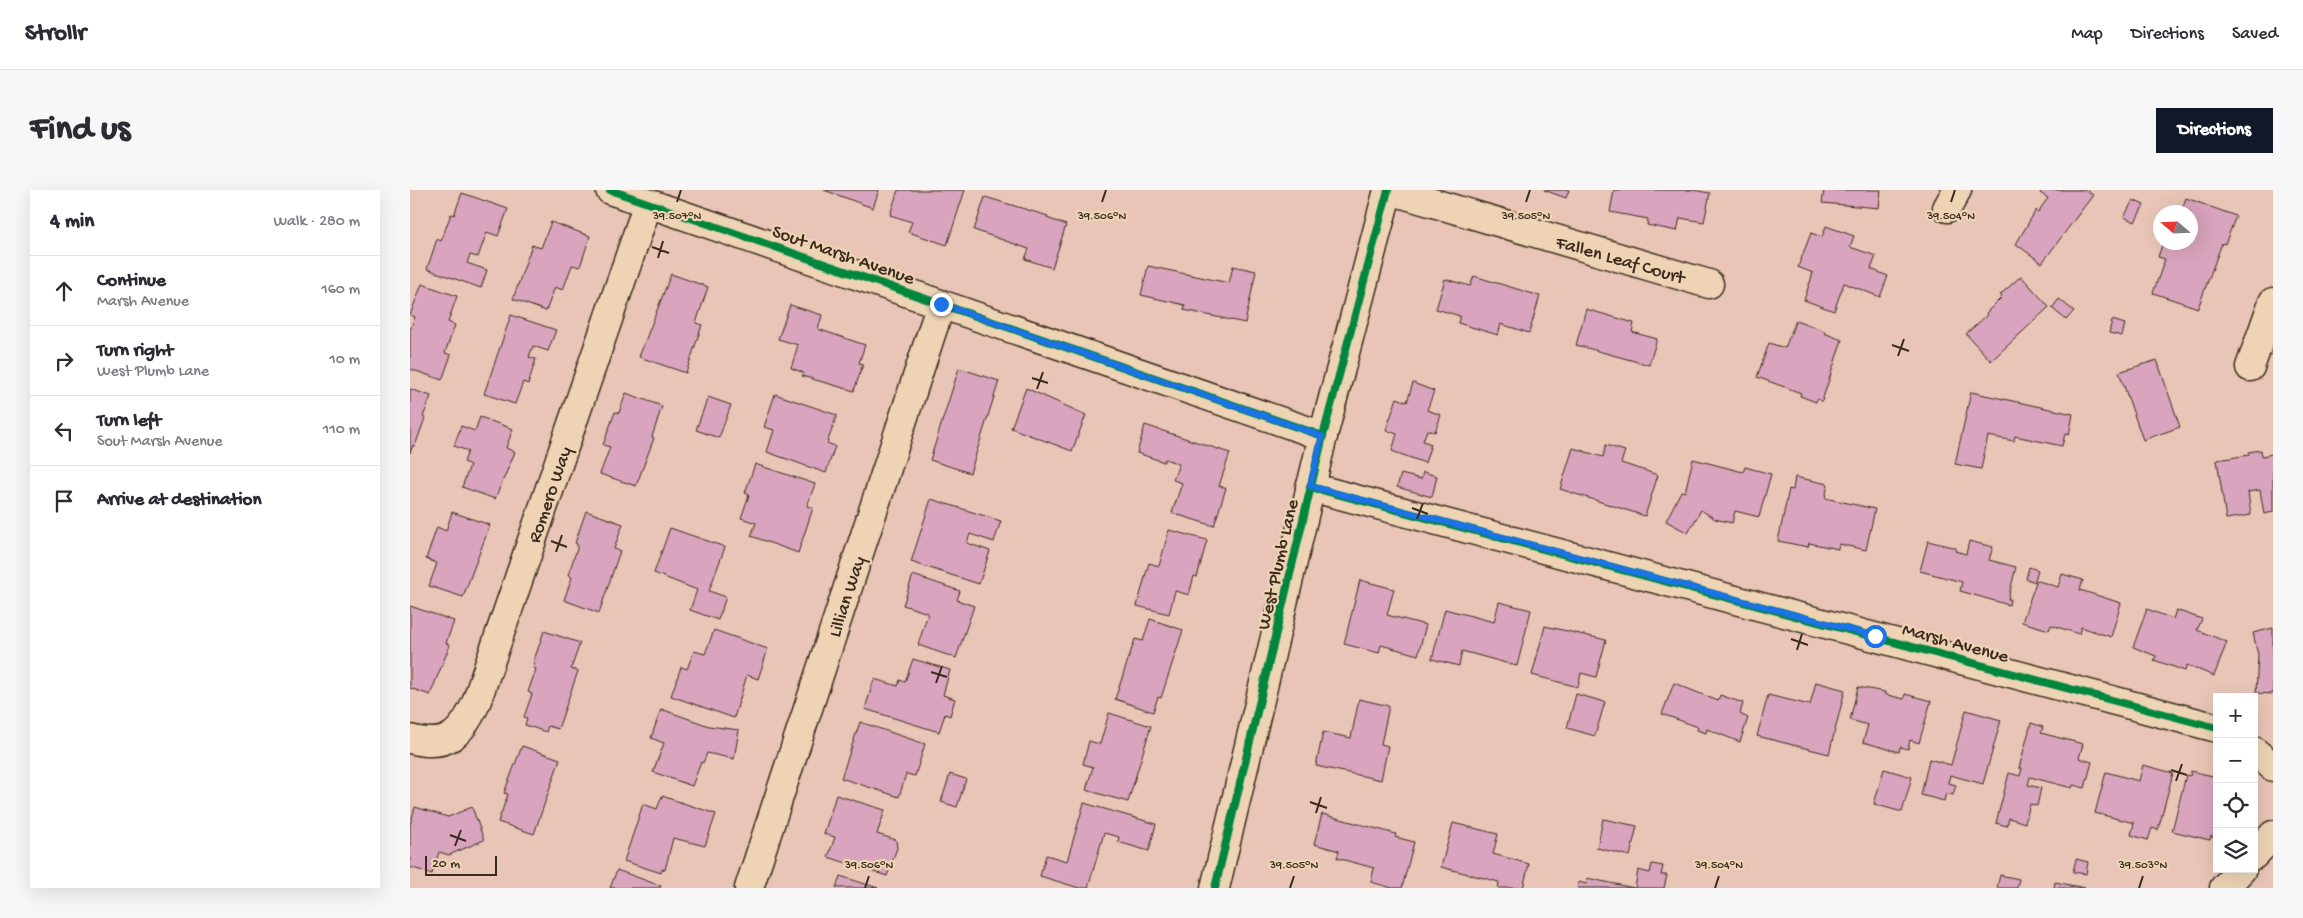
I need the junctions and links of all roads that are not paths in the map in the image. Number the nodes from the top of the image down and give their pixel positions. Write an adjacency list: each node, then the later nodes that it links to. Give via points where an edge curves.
1 (610, 190): 3 (street, Sout Marsh Avenue)
2 (1388, 190): 4 (street, Fallen Leaf Court); 8 (street, West Plumb Lane)
3 (648, 203): 6 (street, Sout Marsh Avenue); 11 (street, Romero Way, via 476,703 461,730 451,738 442,742)
4 (1708, 284)
5 (2273, 302): 7 (street)
6 (941, 304): 8 (street, Sout Marsh Avenue); 17 (street, Lillian Way)
7 (2250, 367)
8 (1322, 436): 9 (street, West Plumb Lane)
9 (1310, 486): 10 (street, Marsh Avenue); 18 (street, West Plumb Lane)
10 (2213, 727)
11 (410, 739)
12 (2258, 754): 13 (street)
13 (2273, 767)
14 (2273, 835): 15 (street)
15 (2258, 851)
16 (2238, 873): 19 (street)
17 (749, 888)
18 (1215, 888)
19 (2224, 888)

